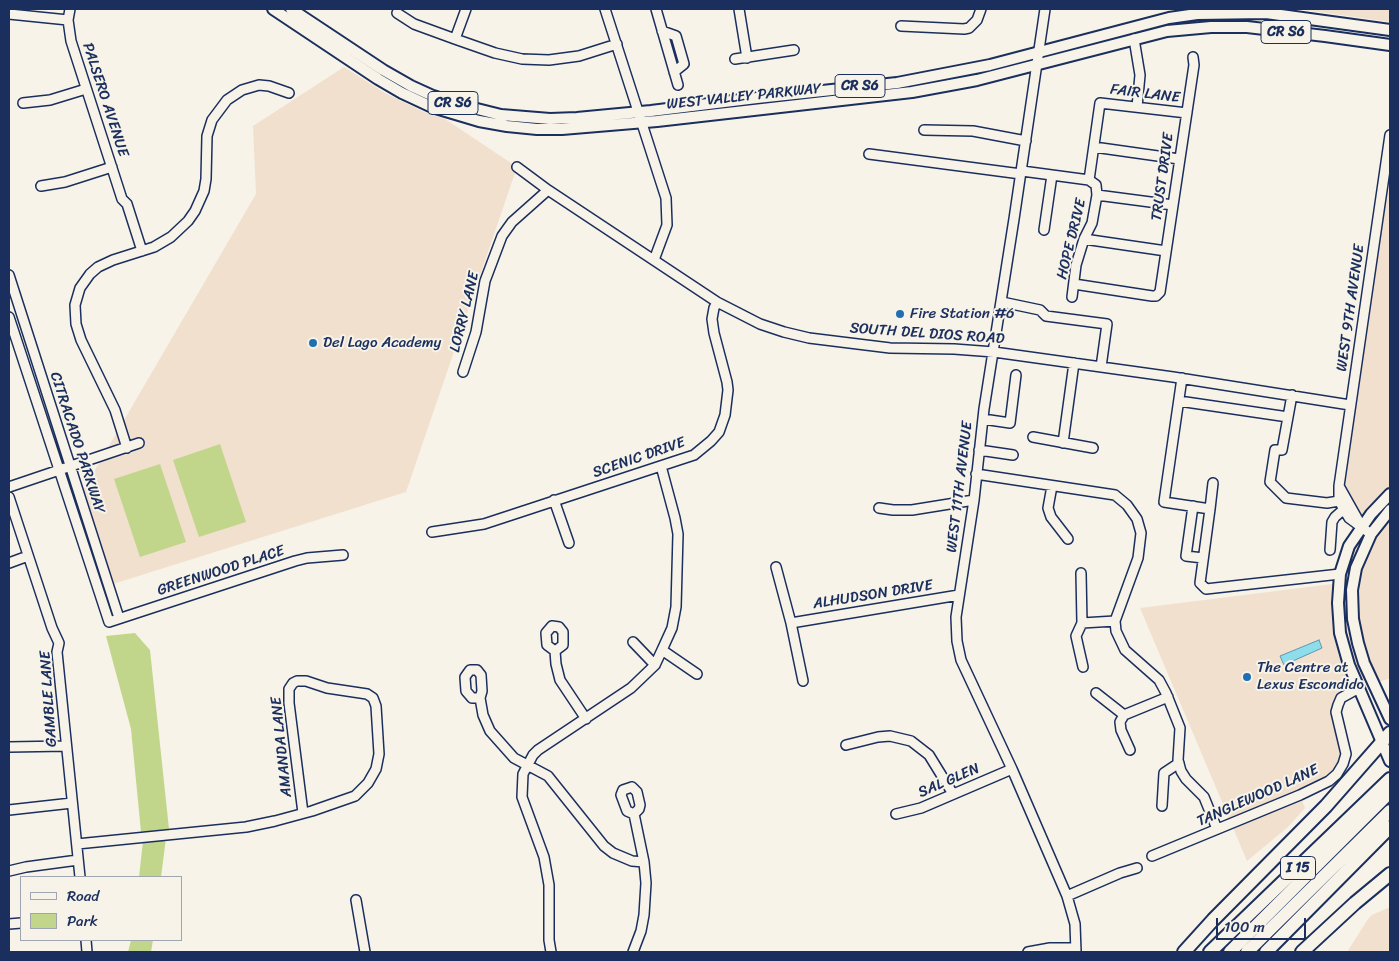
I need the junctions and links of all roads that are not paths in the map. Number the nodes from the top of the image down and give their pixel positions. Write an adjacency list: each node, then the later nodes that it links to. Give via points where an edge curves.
1 (70, 9): 12 (street, PALSERO AVENUE)
2 (273, 9): 33 (main road, WEST VALLEY PARKWAY / CR S6, via 378,79 409,96 479,122 537,129)
3 (291, 9): 31 (main road, WEST VALLEY PARKWAY / CR S6, via 390,74 457,104 501,115 531,118 577,118)
4 (466, 9): 15 (street)
5 (605, 9): 17 (street)
6 (656, 9): 25 (street)
7 (739, 9): 22 (street)
8 (981, 9): 13 (street, via 969,28)
9 (1045, 9): 20 (street, WEST 11TH AVENUE)
10 (397, 13): 15 (street, via 414,24)
11 (9, 14): 12 (street)
12 (68, 20): 26 (street, PALSERO AVENUE)
13 (901, 26)
14 (1390, 30): 20 (main road, WEST VALLEY PARKWAY / CR S6, via 1266,13 1197,14 1169,18)
15 (455, 39): 17 (street, via 495,54 549,60 579,56)
16 (1134, 39): 18 (main road, WEST VALLEY PARKWAY / CR S6, via 1168,31 1235,27); 24 (main road, WEST VALLEY PARKWAY / CR S6); 30 (street, via 1140,75)
17 (617, 44): 31 (street)
18 (1390, 45)
19 (794, 50): 22 (street)
20 (1038, 52): 24 (street, WEST 11TH AVENUE); 31 (main road, WEST VALLEY PARKWAY / CR S6, via 897,83)
21 (1193, 57): 32 (street, TRUST DRIVE)
22 (747, 58): 23 (street)
23 (735, 59)
24 (1036, 64): 33 (main road, WEST VALLEY PARKWAY / CR S6, via 977,80 912,92); 36 (street, WEST 11TH AVENUE)
25 (678, 85)
26 (86, 89): 28 (street, via 50,100); 40 (street, PALSERO AVENUE)
27 (289, 93): 51 (street, via 259,85 242,90 222,106 209,128 204,191 195,211 171,237)
28 (23, 103)
29 (1100, 103): 30 (street, FAIR LANE); 37 (street, HOPE DRIVE)
30 (1137, 107): 32 (street, FAIR LANE)
31 (639, 111): 33 (street)
32 (1187, 113): 39 (street, TRUST DRIVE)
33 (642, 122): 53 (street, via 668,208 667,225)
34 (924, 130): 36 (street, via 973,131)
35 (1390, 134): 68 (street, WEST 9TH AVENUE)
36 (1026, 141): 42 (street, WEST 11TH AVENUE)
37 (1094, 148): 39 (street); 44 (street, HOPE DRIVE)
38 (869, 154): 42 (street)
39 (1179, 159): 48 (street, TRUST DRIVE)
40 (112, 167): 45 (street); 51 (street, PALSERO AVENUE)
41 (517, 167): 46 (street, SOUTH DEL DIOS ROAD)
42 (1021, 173): 43 (street); 58 (street, WEST 11TH AVENUE)
43 (1052, 175): 44 (street); 49 (street)
44 (1089, 180): 47 (street, HOPE DRIVE, via 1096,185)
45 (41, 186)
46 (548, 190): 53 (street, SOUTH DEL DIOS ROAD); 63 (street, LORRY LANE, via 512,222 502,236 484,281 476,332)
47 (1097, 195): 48 (street); 50 (street, HOPE DRIVE, via 1092,224)
48 (1173, 205): 52 (street, TRUST DRIVE)
49 (1044, 230)
50 (1084, 239): 52 (street); 55 (street, HOPE DRIVE)
51 (142, 251): 74 (street, via 98,267 84,282 77,296 74,316 78,332 115,410)
52 (1166, 251): 55 (street, TRUST DRIVE, via 1160,292 1156,296)
53 (654, 260): 57 (street, SOUTH DEL DIOS ROAD)
54 (9, 275): 79 (street, CITRACADO PARKWAY)
55 (1074, 284): 56 (street, HOPE DRIVE)
56 (1072, 297)
57 (717, 302): 60 (street, SOUTH DEL DIOS ROAD, via 760,324 809,338 890,348); 78 (street, SCENIC DRIVE, via 712,319 728,382 725,416 719,432 694,455)
58 (1002, 302): 60 (street, WEST 11TH AVENUE); 62 (street, via 1040,310 1046,316 1107,324)
59 (9, 317): 80 (street, CITRACADO PARKWAY)
60 (994, 352): 61 (street, SOUTH DEL DIOS ROAD); 70 (street, WEST 11TH AVENUE)
61 (1074, 363): 62 (street, SOUTH DEL DIOS ROAD); 72 (street)
62 (1101, 367): 65 (street, SOUTH DEL DIOS ROAD)
63 (463, 372)
64 (1016, 376): 70 (street, via 1010,423)
65 (1182, 378): 66 (street, SOUTH DEL DIOS ROAD); 67 (street)
66 (1292, 395): 68 (street, SOUTH DEL DIOS ROAD); 69 (street)
67 (1179, 401): 69 (street); 91 (street, via 1164,502)
68 (1350, 405): 84 (street, WEST 9TH AVENUE)
69 (1288, 417): 90 (street, via 1282,450 1275,450 1270,477 1272,485 1283,494 1328,498)
70 (983, 419): 76 (street, WEST 11TH AVENUE)
71 (1033, 437): 72 (street)
72 (1063, 443): 75 (street)
73 (139, 444): 74 (street)
74 (127, 448): 79 (street)
75 (1093, 448)
76 (979, 450): 77 (street); 81 (street, WEST 11TH AVENUE)
77 (1013, 455)
78 (660, 466): 88 (street, SCENIC DRIVE); 116 (street, via 678,534 676,607 672,628)
79 (70, 467): 80 (street); 109 (street, CITRACADO PARKWAY)
80 (60, 470): 85 (street); 111 (street, CITRACADO PARKWAY)
81 (976, 474): 83 (street); 89 (street, WEST 11TH AVENUE)
82 (1213, 483): 93 (street)
83 (1052, 486): 98 (street, via 1048,508); 110 (street, via 1115,495 1136,519 1141,533 1138,558)
84 (1340, 486): 90 (street, WEST 9TH AVENUE); 95 (street)
85 (9, 487)
86 (1390, 494): 95 (main road)
87 (9, 497): 102 (street, GAMBLE LANE)
88 (554, 500): 96 (street, SCENIC DRIVE, via 484,524); 99 (street)
89 (974, 500): 92 (street, via 912,510); 108 (street, WEST 11TH AVENUE)
90 (1338, 504): 95 (street); 100 (street, via 1332,522)
91 (1193, 506): 93 (street); 103 (street, via 1186,556)
92 (879, 508)
93 (1210, 509): 103 (street)
94 (1390, 510): 97 (main road)
95 (1362, 527): 97 (street); 107 (main road, via 1349,546)
96 (432, 532)
97 (1371, 534): 121 (main road, via 1356,568 1352,604 1358,642)
98 (1068, 539)
99 (568, 543)
100 (1330, 550)
101 (343, 555): 109 (street, GREENWOOD PLACE, via 295,561)
102 (28, 556): 104 (street); 132 (street, GAMBLE LANE, via 59,644 57,652)
103 (1203, 558): 107 (street, via 1200,583 1206,589)
104 (9, 563)
105 (776, 567): 112 (street)
106 (1081, 573): 113 (street)
107 (1340, 574): 114 (main road)
108 (959, 595): 112 (street, ALHUDSON DRIVE); 138 (street, WEST 11TH AVENUE, via 956,618 961,660)
109 (119, 618): 111 (street, GREENWOOD PLACE)
110 (1115, 621): 113 (street); 125 (street, via 1125,650 1159,680)
111 (109, 622)
112 (791, 622): 122 (street)
113 (1082, 623): 119 (street, via 1076,636)
114 (1340, 632): 121 (main road, via 1350,643 1360,672); 123 (main road)
115 (632, 642): 118 (street)
116 (662, 650): 118 (street); 120 (street)
117 (555, 652): 129 (street, via 560,680)
118 (655, 665): 129 (street, via 631,688)
119 (1083, 667)
120 (697, 674)
121 (1372, 680): 128 (main road)
122 (803, 681)
123 (1359, 688): 130 (main road); 149 (street, TANGLEWOOD LANE, via 1341,698 1336,712 1346,754 1337,774 1300,796)
124 (1096, 693): 127 (street)
125 (1168, 697): 127 (street); 136 (street, via 1180,728)
126 (480, 698): 137 (street, via 490,731 514,758)
127 (1124, 715): 134 (street, via 1120,722 1121,730)
128 (1390, 718)
129 (586, 719): 137 (street, via 538,750)
130 (1386, 738): 135 (main road); 165 (highway, via 1326,806)
131 (846, 745): 140 (street, via 890,736 911,741 928,755)
132 (66, 746): 133 (street); 141 (street, GAMBLE LANE)
133 (9, 747)
134 (1130, 750)
135 (1390, 761)
136 (1179, 763): 142 (street, via 1164,773); 149 (street, via 1186,779 1204,797)
137 (527, 766): 153 (street, via 548,776 604,846 613,853); 162 (street, via 523,774 522,797 544,857)
138 (1012, 769): 140 (street, SAL GLEN); 158 (street, WEST 11TH AVENUE)
139 (1388, 788): 166 (highway, I 15); 167 (highway)
140 (952, 794): 147 (street, SAL GLEN, via 921,808)
141 (72, 803): 143 (street); 150 (street, GAMBLE LANE)
142 (1162, 806)
143 (9, 810)
144 (1390, 811): 168 (highway)
145 (303, 813): 145 (street, AMANDA LANE, via 355,796 372,776 380,754 376,706 367,694 306,681 297,681 289,689); 150 (street, AMANDA LANE, via 246,827)
146 (634, 814): 153 (street)
147 (896, 814)
148 (1390, 827): 169 (highway, I 15)
149 (1217, 830): 151 (street, TANGLEWOOD LANE)
150 (77, 844): 152 (street, GAMBLE LANE)
151 (1152, 856)
152 (73, 861): 155 (street); 157 (street, GAMBLE LANE)
153 (644, 862): 163 (street, via 644,915)
154 (1137, 868): 158 (street)
155 (9, 872)
156 (1390, 874): 170 (highway)
157 (80, 876)
158 (1067, 896): 160 (street, WEST 11TH AVENUE, via 1076,924)
159 (356, 900): 161 (street)
160 (1076, 950): 164 (street, via 1050,948)
161 (365, 952)
162 (552, 952)
163 (633, 952)
164 (1028, 952)
165 (1184, 952)
166 (1210, 952)
167 (1230, 952)
168 (1247, 952)
169 (1266, 952)
170 (1302, 952)

